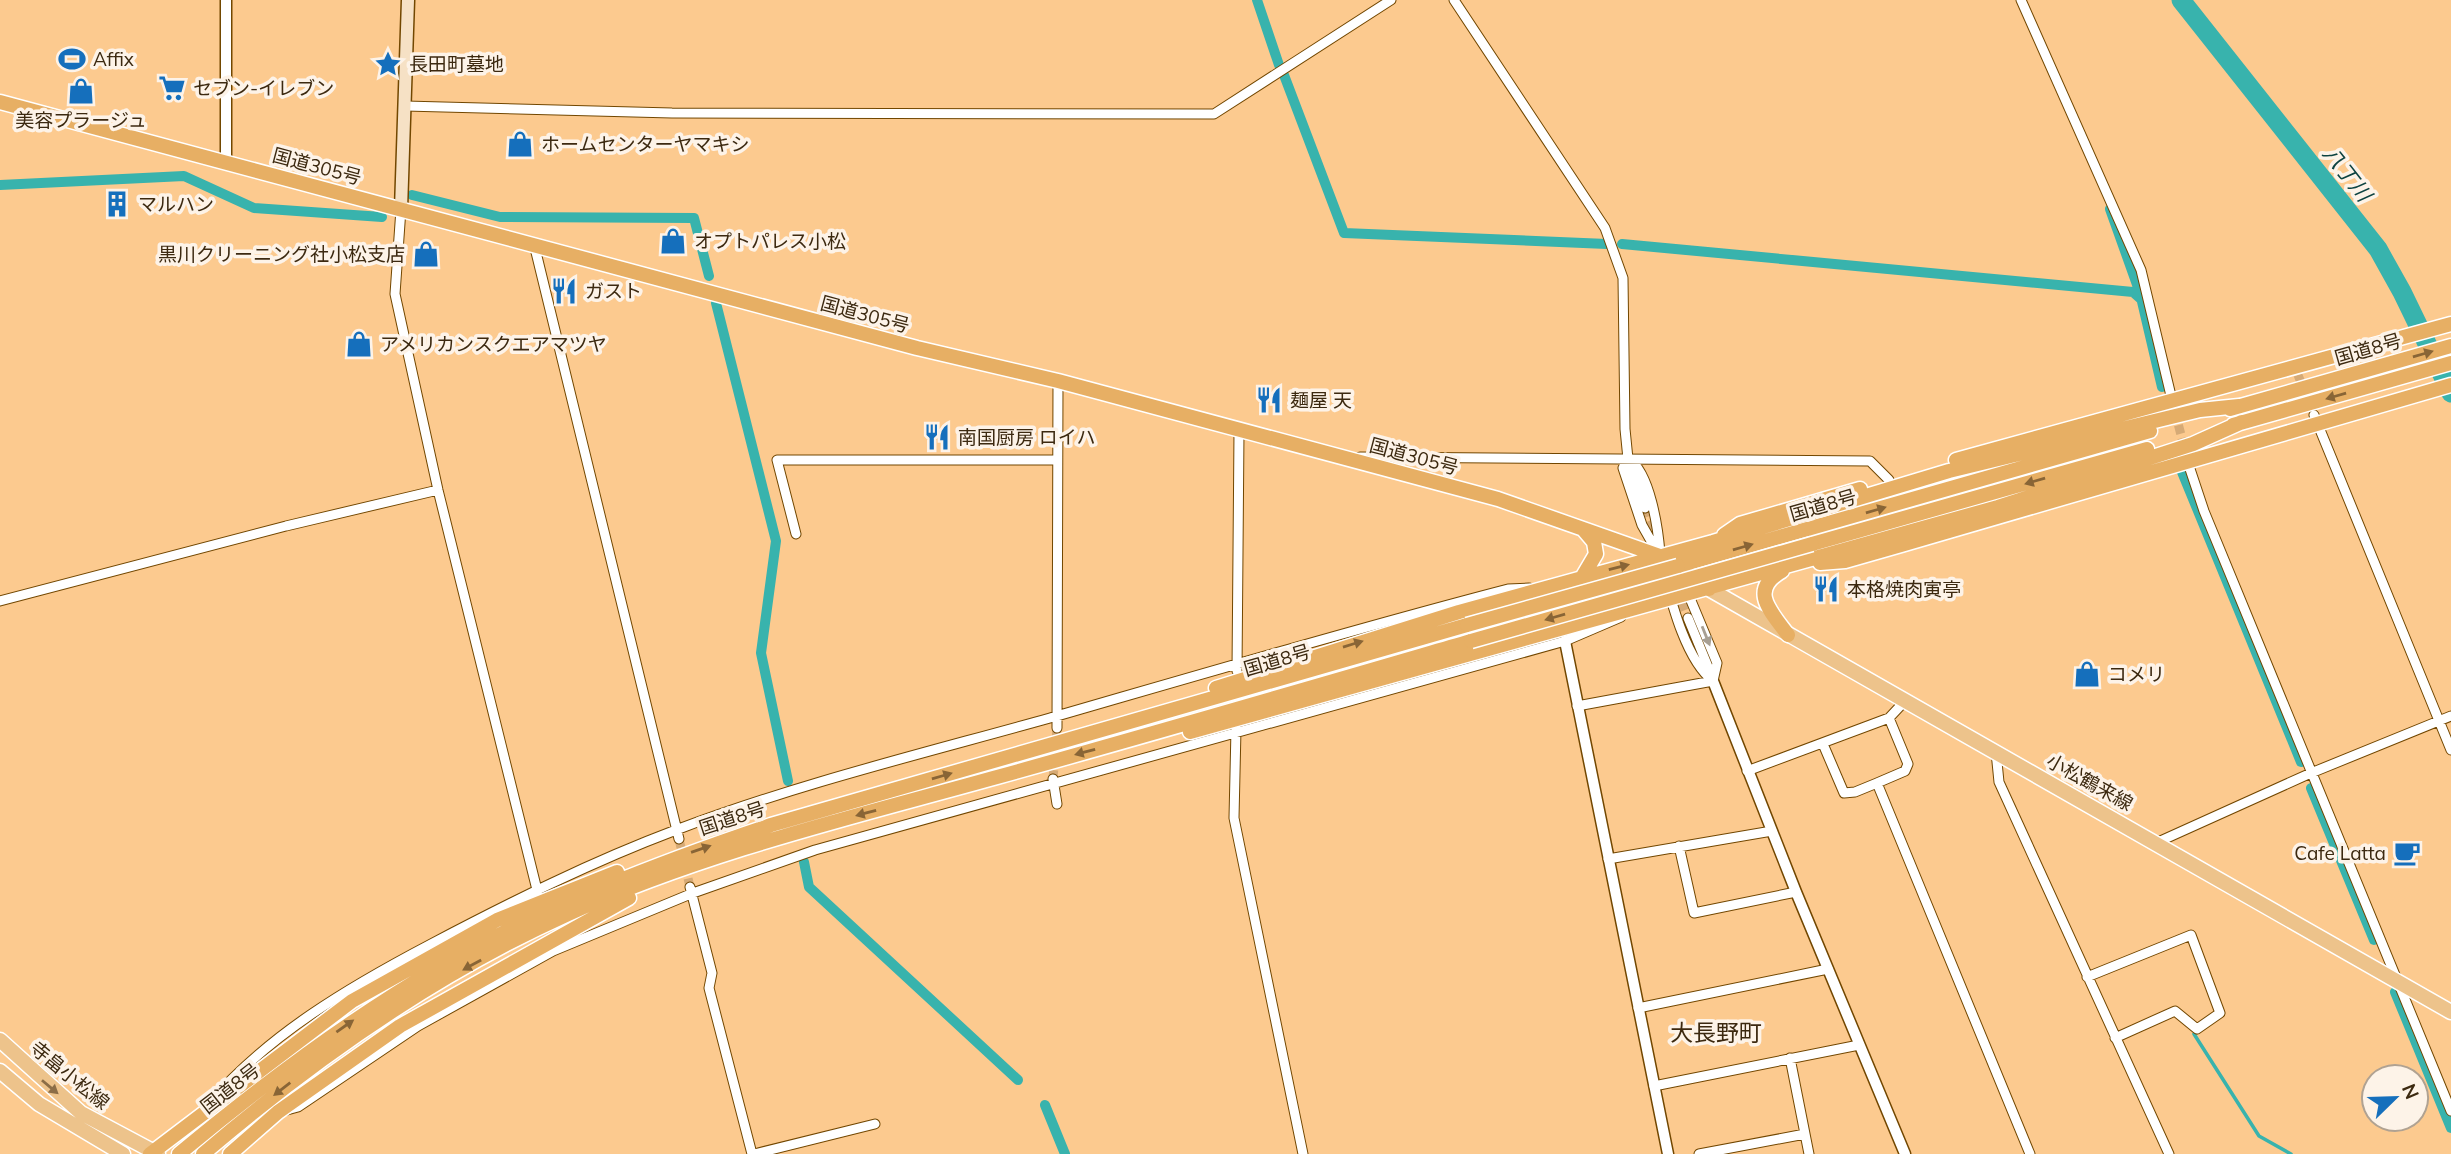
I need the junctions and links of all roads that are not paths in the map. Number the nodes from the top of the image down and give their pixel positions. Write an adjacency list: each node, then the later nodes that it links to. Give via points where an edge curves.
1 (226, 0): 8 (street)
2 (408, 0): 7 (main road)
3 (1391, 0): 7 (street, via 1214,114 671,113)
4 (1454, 0): 23 (street, via 1605,228 1623,278)
5 (2021, 0): 16 (street, via 2141,270)
6 (0, 102): 8 (highway, 国道305号)
7 (405, 106): 9 (main road)
8 (226, 162): 9 (highway, 国道305号)
9 (401, 209): 10 (highway, 国道305号); 26 (street, via 395,294)
10 (534, 244): 14 (highway, 国道305号, via 917,348); 64 (street)
11 (2451, 324): 16 (highway, via 2297,372)
12 (2451, 346): 17 (highway, 国道8号, one-way to 12)
13 (2451, 363): 19 (highway, 国道8号, one-way to 19)
14 (1058, 381): 20 (highway, 国道305号); 24 (street)
15 (2451, 385): 18 (highway)
16 (2172, 400): 25 (highway)
17 (2239, 406): 30 (highway, via 2200,410 1949,471); 51 (highway, 国道8号, one-way to 17, bridge)
18 (2316, 419): 22 (highway); 50 (street)
19 (2242, 422): 32 (highway, via 2193,444 1998,507); 54 (highway, 国道8号, one-way to 54, bridge)
20 (1239, 432): 21 (highway, 国道305号); 43 (street)
21 (1345, 458): 23 (street); 28 (highway, 国道305号, via 1498,499)
22 (2187, 458): 32 (highway, via 1845,561); 59 (street, via 2203,511)
23 (1628, 459): 25 (street, via 1870,461); 27 (street); 31 (street, via 1638,465 1658,522); 31 (street, via 1623,468 1642,525)
24 (1057, 460): 29 (street, via 777,460); 47 (street)
25 (1889, 480): 30 (highway, via 1740,524)
26 (438, 490): 38 (street); 70 (street)
27 (1645, 508)
28 (1581, 527): 31 (highway, 国道305号); 33 (highway, via 1594,542 1596,554)
29 (796, 534)
30 (1713, 542): 31 (highway)
31 (1660, 556): 33 (highway, one-way to 31); 35 (highway, 国道305号); 36 (street); 37 (street)
32 (1798, 564): 35 (highway); 41 (highway, via 1772,577 1763,589 1764,599)
33 (1583, 576): 34 (highway)
34 (1541, 587): 43 (street, via 1508,589); 51 (highway, one-way to 34, via 1261,673)
35 (1709, 589): 36 (highway); 41 (main road, 小松鶴来線)
36 (1689, 594): 37 (highway); 44 (street, one-way to 44, via 1717,663)
37 (1671, 600): 39 (highway); 44 (street, via 1700,671)
38 (0, 601)
39 (1635, 610): 42 (street); 54 (highway, via 1168,738)
40 (1688, 618): 44 (street)
41 (1788, 635): 45 (main road, 小松鶴来線)
42 (1565, 641): 46 (street); 53 (street)
43 (1237, 667): 47 (street)
44 (1713, 681): 46 (street); 58 (street)
45 (1904, 702): 49 (street); 57 (main road, 小松鶴来線)
46 (1577, 706): 68 (street)
47 (1057, 716): 52 (street); 64 (street, via 802,789)
48 (2451, 716): 50 (street)
49 (1888, 718): 55 (street); 61 (street, via 1908,764 1905,771)
50 (2439, 720): 56 (street); 59 (street)
51 (1127, 723): 67 (highway, 国道8号, one-way to 51, via 771,825)
52 (1057, 728)
53 (1236, 730): 60 (street); 97 (street, via 1234,818)
54 (1151, 734): 69 (highway, 国道8号, one-way to 69, via 783,836)
55 (1823, 744): 58 (street); 61 (street, via 1843,793)
56 (2451, 750)
57 (1996, 752): 65 (main road, 小松鶴来線); 75 (street, via 1999,782)
58 (1747, 771): 63 (street)
59 (2312, 773): 65 (street); 76 (street)
60 (1054, 782): 62 (street); 71 (street)
61 (1877, 783): 102 (street)
62 (1056, 804)
63 (1772, 831): 66 (street); 72 (street)
64 (678, 834): 70 (street)
65 (2158, 842): 76 (main road, 小松鶴来線)
66 (1679, 846): 68 (street); 72 (street, via 1694,913)
67 (672, 859): 85 (highway, 国道8号, one-way to 67, via 351,1022 444,964 560,906); 88 (highway, via 650,859 487,926 352,1002)
68 (1608, 859): 77 (street)
69 (690, 868): 85 (highway, 国道8号, one-way to 85, via 568,914 474,964); 87 (highway, via 438,1003)
70 (537, 888): 73 (street); 88 (street, via 353,985 223,1087)
71 (691, 890): 87 (street, via 553,950 418,1026 298,1107); 96 (street, via 712,973 709,988)
72 (1796, 892): 74 (street)
73 (539, 898)
74 (1828, 970): 77 (street); 81 (street)
75 (2087, 977): 79 (street); 79 (street, via 2191,935 2220,1013 2197,1029 2175,1011)
76 (2400, 983): 78 (main road, 小松鶴来線); 86 (street)
77 (1638, 1008): 84 (street)
78 (2451, 1012)
79 (2115, 1038): 103 (street)
80 (0, 1040): 91 (main road, 寺畠小松線, one-way to 91, via 81,1112)
81 (1859, 1045): 82 (street); 101 (street)
82 (1790, 1058): 84 (street); 90 (street)
83 (0, 1071): 92 (main road, 寺畠小松線, via 39,1104)
84 (1654, 1086): 98 (street)
85 (254, 1101): 93 (highway, 国道8号); 94 (highway, 国道8号)
86 (2451, 1111)
87 (278, 1112): 95 (highway)
88 (198, 1117): 91 (highway)
89 (875, 1124): 96 (street)
90 (1805, 1134): 99 (street); 100 (street)
91 (154, 1153)
92 (123, 1154)
93 (179, 1154)
94 (203, 1154)
95 (230, 1154)
96 (753, 1154)
97 (1303, 1154)
98 (1668, 1154)
99 (1699, 1154)
100 (1809, 1154)
101 (1905, 1154)
102 (2031, 1154)
103 (2169, 1154)

